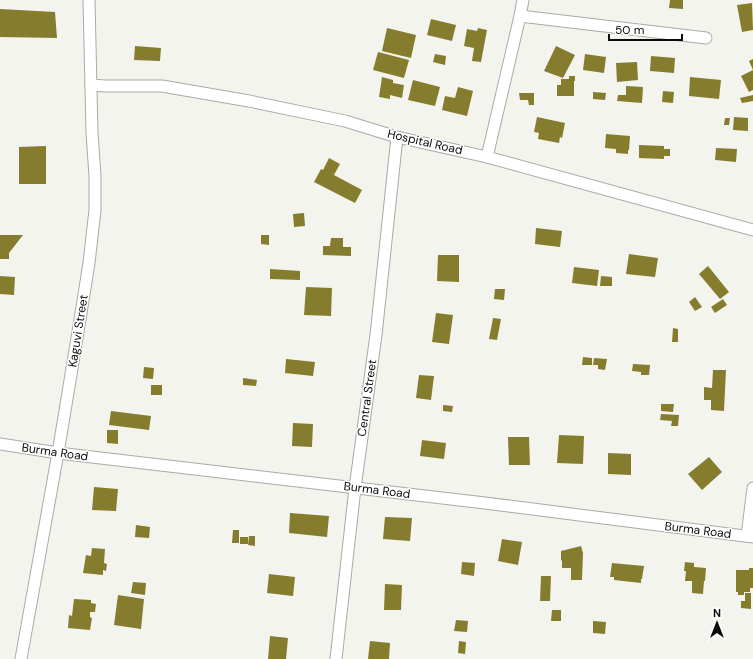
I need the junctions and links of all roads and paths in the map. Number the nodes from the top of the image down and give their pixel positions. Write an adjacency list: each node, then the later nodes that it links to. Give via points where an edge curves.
1 (89, 0): 5 (street, Kaguvi Street)
2 (523, 0): 3 (street)
3 (520, 16): 4 (street); 7 (street)
4 (706, 38)
5 (91, 85): 6 (street, Hospital Road, via 162,86 345,121); 10 (street, Kaguvi Street, via 95,210 89,263)
6 (397, 137): 7 (street, Hospital Road); 11 (street, Central Street, via 376,335)
7 (487, 157): 8 (street, Hospital Road)
8 (753, 230)
9 (0, 444): 10 (street, Burma Road)
10 (58, 453): 11 (street, Burma Road); 14 (street, Kaguvi Street)
11 (355, 488): 13 (street, Burma Road); 15 (street, Central Street)
12 (753, 488): 13 (street)
13 (750, 536)
14 (21, 659)
15 (336, 659)

